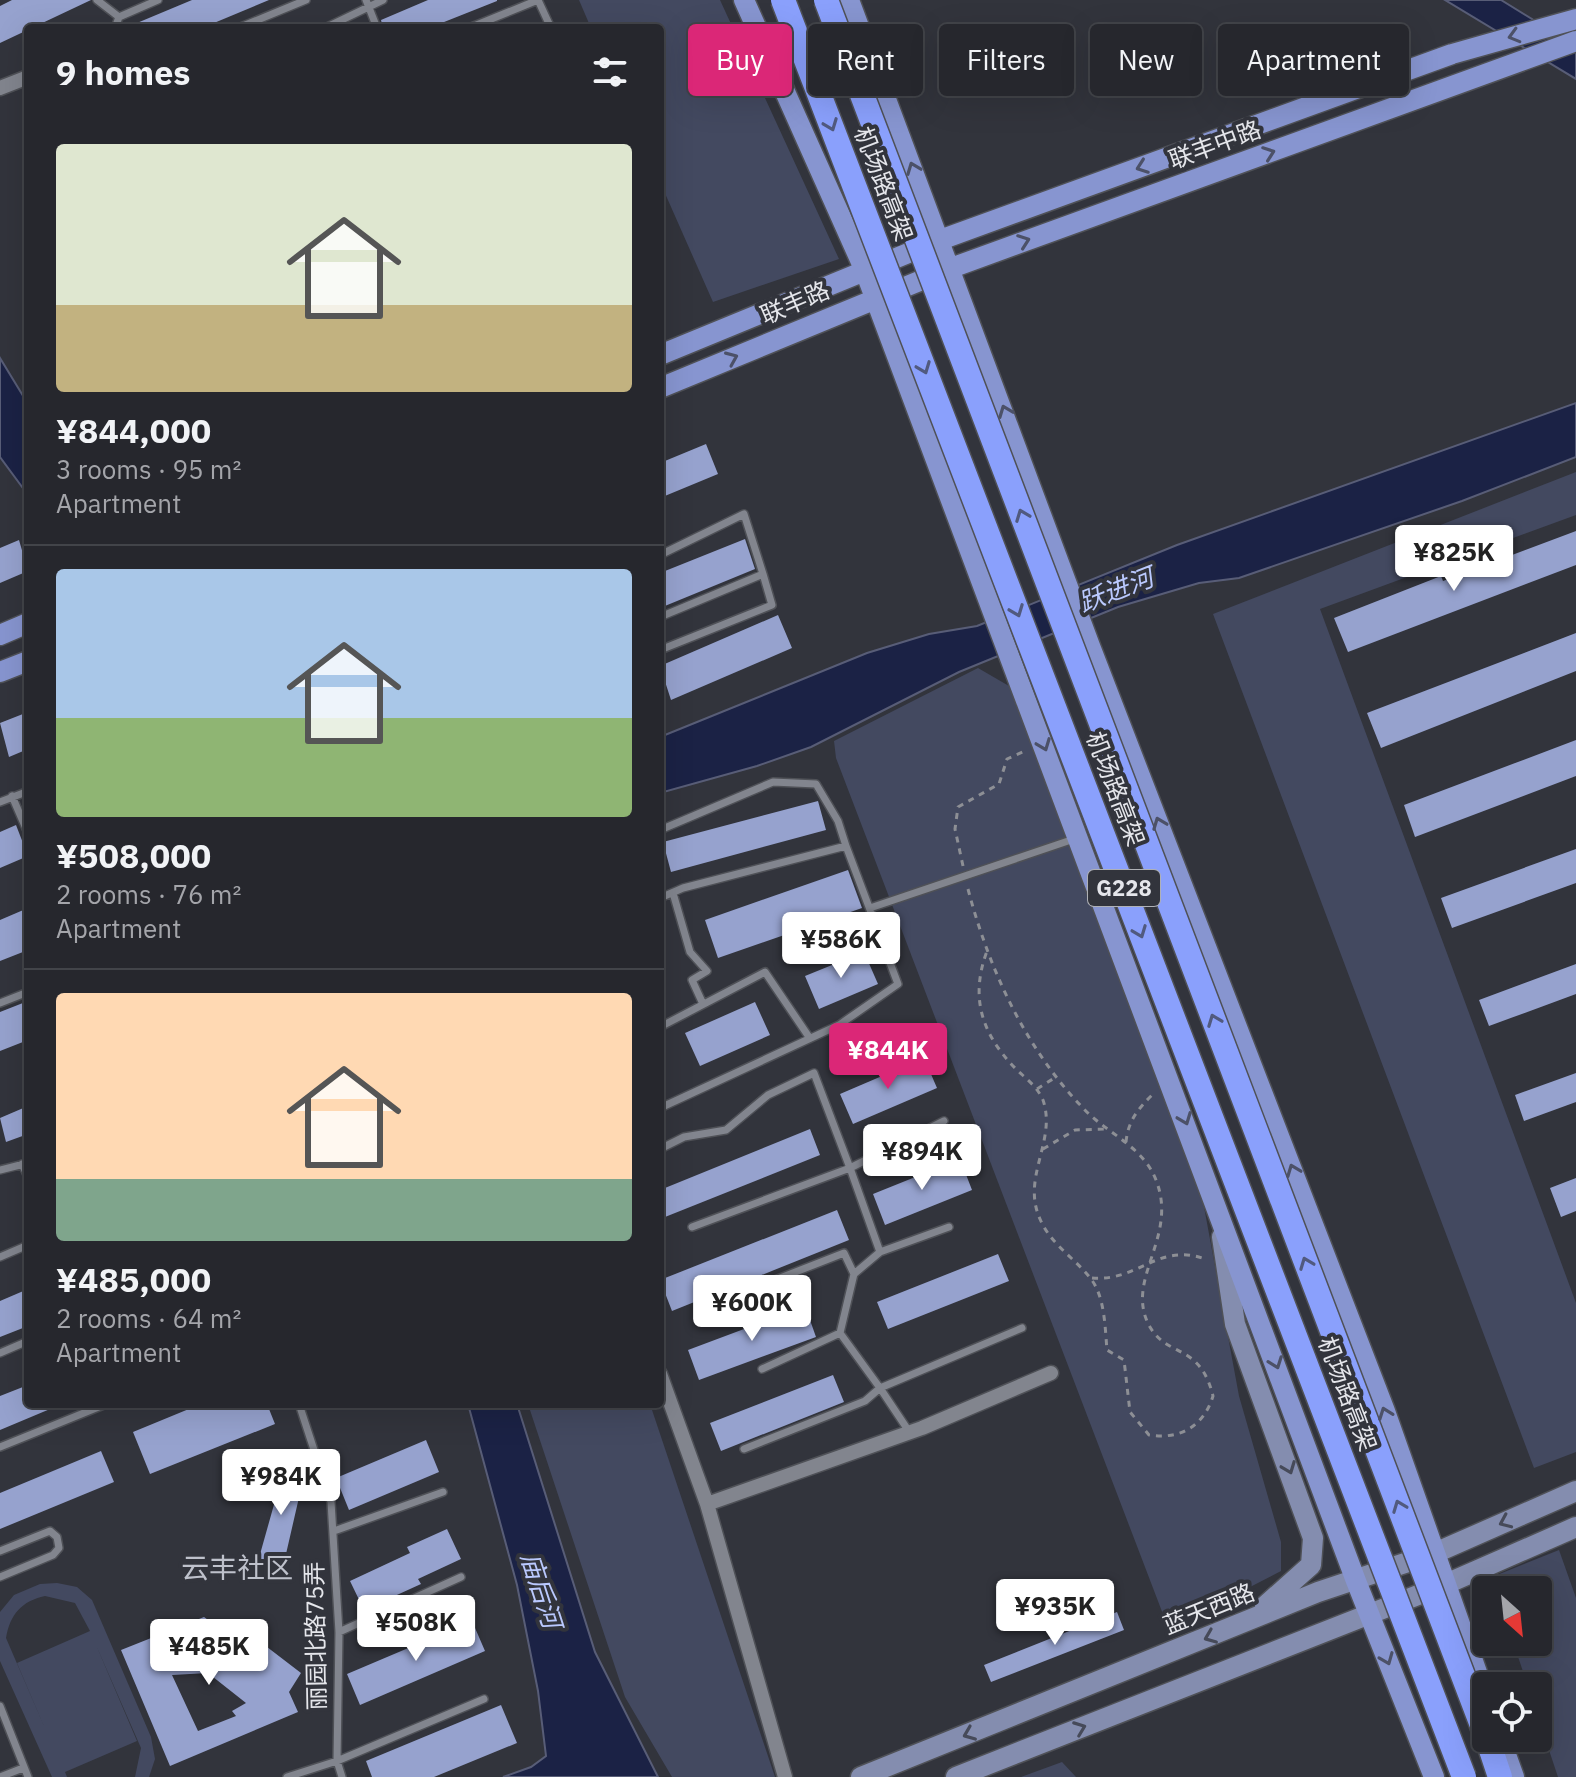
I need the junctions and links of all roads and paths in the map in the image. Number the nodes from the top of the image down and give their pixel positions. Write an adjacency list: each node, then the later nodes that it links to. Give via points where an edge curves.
1 (97, 0): 11 (lane)
2 (158, 0): 11 (lane)
3 (306, 0): 14 (lane)
4 (383, 0): 10 (lane)
5 (538, 0): 17 (lane); 18 (lane)
6 (744, 0): 24 (main road)
7 (783, 0): 120 (highway, 机场路高架 / G228, one-way to 120, bridge)
8 (826, 0): 106 (highway, 机场路高架 / G228, one-way to 8, bridge)
9 (849, 0): 22 (main road, one-way to 9)
10 (367, 4): 15 (lane); 16 (lane)
11 (119, 17): 13 (lane)
12 (1576, 19): 22 (main road, 联丰中路, one-way to 22, via 1452,54)
13 (116, 24)
14 (248, 24)
15 (332, 24)
16 (375, 24)
17 (479, 24)
18 (549, 24)
19 (1576, 41): 23 (main road, 联丰中路, one-way to 19)
20 (24, 79): 21 (street)
21 (0, 88)
22 (940, 240): 23 (main road); 24 (main road, 联丰路)
23 (951, 268): 25 (main road, 联丰路); 96 (main road, one-way to 23)
24 (865, 271): 25 (main road); 26 (main road, 联丰路)
25 (875, 298): 27 (main road, 联丰路, one-way to 25); 42 (main road, one-way to 42)
26 (664, 353)
27 (664, 386)
28 (664, 553): 29 (lane, via 744,514)
29 (763, 574): 30 (lane); 33 (lane, via 772,605)
30 (664, 615)
31 (24, 625): 32 (main road)
32 (0, 635)
33 (664, 648)
34 (24, 663): 35 (main road)
35 (0, 672)
36 (1025, 751): 44 (path, via 1007,759 999,784 958,807 955,829)
37 (24, 793): 38 (lane)
38 (12, 796): 39 (lane); 40 (lane)
39 (0, 802)
40 (24, 824)
41 (664, 828): 43 (lane, via 773,782 816,784)
42 (1079, 837): 44 (lane); 66 (main road, one-way to 66)
43 (846, 846): 45 (lane); 47 (lane)
44 (965, 876): 47 (lane); 48 (path)
45 (673, 893): 46 (lane); 51 (lane, via 690,952 707,971 692,980)
46 (664, 896)
47 (870, 908): 53 (lane, via 898,984 839,1025)
48 (987, 951): 54 (path, via 1026,1034); 55 (path, via 977,978 989,1034)
49 (24, 994): 50 (lane)
50 (0, 1003)
51 (703, 1004): 52 (lane); 53 (lane, via 765,972)
52 (664, 1025)
53 (809, 1037): 57 (lane)
54 (1056, 1077): 55 (path); 59 (path)
55 (1037, 1089): 62 (path, via 1048,1121)
56 (1152, 1094): 60 (path, via 1127,1129)
57 (664, 1106)
58 (944, 1121): 64 (lane)
59 (1105, 1129): 60 (path); 62 (path, via 1075,1130)
60 (1126, 1142): 73 (path, via 1145,1160 1162,1201 1161,1236)
61 (664, 1147): 64 (lane, via 684,1137 726,1130 768,1095 814,1073)
62 (1041, 1151): 75 (path, via 1033,1188 1038,1217 1058,1247)
63 (24, 1164): 65 (lane)
64 (850, 1168): 67 (lane); 70 (lane)
65 (0, 1170)
66 (1218, 1205): 99 (main road, one-way to 99); 102 (street, one-way to 102, via 1235,1324 1313,1538 1311,1565)
67 (692, 1227)
68 (949, 1227): 70 (lane)
69 (24, 1247): 71 (lane)
70 (880, 1252): 74 (lane)
71 (0, 1257)
72 (1209, 1261): 73 (path, via 1171,1253)
73 (1149, 1263): 75 (path, via 1113,1279); 75 (path, via 1143,1300 1149,1325 1160,1340 1196,1361 1213,1396 1208,1412 1179,1436 1149,1435 1130,1412 1124,1360 1107,1350)
74 (854, 1274): 76 (lane, via 844,1253); 78 (lane)
75 (1091, 1278)
76 (775, 1280)
77 (1022, 1328): 84 (lane)
78 (840, 1333): 81 (lane); 84 (lane)
79 (24, 1343): 80 (lane)
80 (0, 1353)
81 (762, 1369)
82 (1051, 1373): 87 (street)
83 (664, 1385): 92 (street)
84 (880, 1388): 87 (lane); 89 (lane, via 865,1401)
85 (96, 1408): 88 (lane)
86 (300, 1408): 94 (lane, 丽园北路75弄, via 331,1502)
87 (910, 1433): 92 (street)
88 (0, 1447)
89 (744, 1449)
90 (1576, 1491): 96 (street, 蓝天西路, one-way to 96)
91 (443, 1492): 94 (lane)
92 (707, 1504): 116 (street)
93 (1576, 1527): 100 (street)
94 (334, 1531): 103 (lane, 丽园北路75弄)
95 (0, 1551): 97 (lane, via 50,1531 59,1548)
96 (1435, 1553): 99 (street, 蓝天西路); 100 (main road)
97 (0, 1577)
98 (461, 1577): 103 (lane)
99 (1356, 1581): 101 (main road); 102 (street, 蓝天西路)
100 (1446, 1584): 101 (street); 104 (main road)
101 (1369, 1614): 118 (street, one-way to 101); 119 (main road, one-way to 119)
102 (1240, 1625): 117 (street, 蓝天西路, one-way to 117)
103 (339, 1632): 110 (lane, 丽园北路75弄)
104 (1477, 1672)
105 (484, 1699): 110 (lane)
106 (1472, 1700)
107 (0, 1706): 111 (lane)
108 (1491, 1752): 121 (highway, 机场路高架 / G228)
109 (1505, 1752): 122 (main road)
110 (337, 1761): 114 (lane); 115 (lane, 丽园北路75弄)
111 (23, 1768): 112 (lane); 113 (lane)
112 (0, 1777)
113 (28, 1777)
114 (287, 1777)
115 (342, 1777)
116 (785, 1777)
117 (861, 1777)
118 (956, 1777)
119 (1434, 1777)
120 (1464, 1777)
121 (1500, 1777)
122 (1514, 1777)

